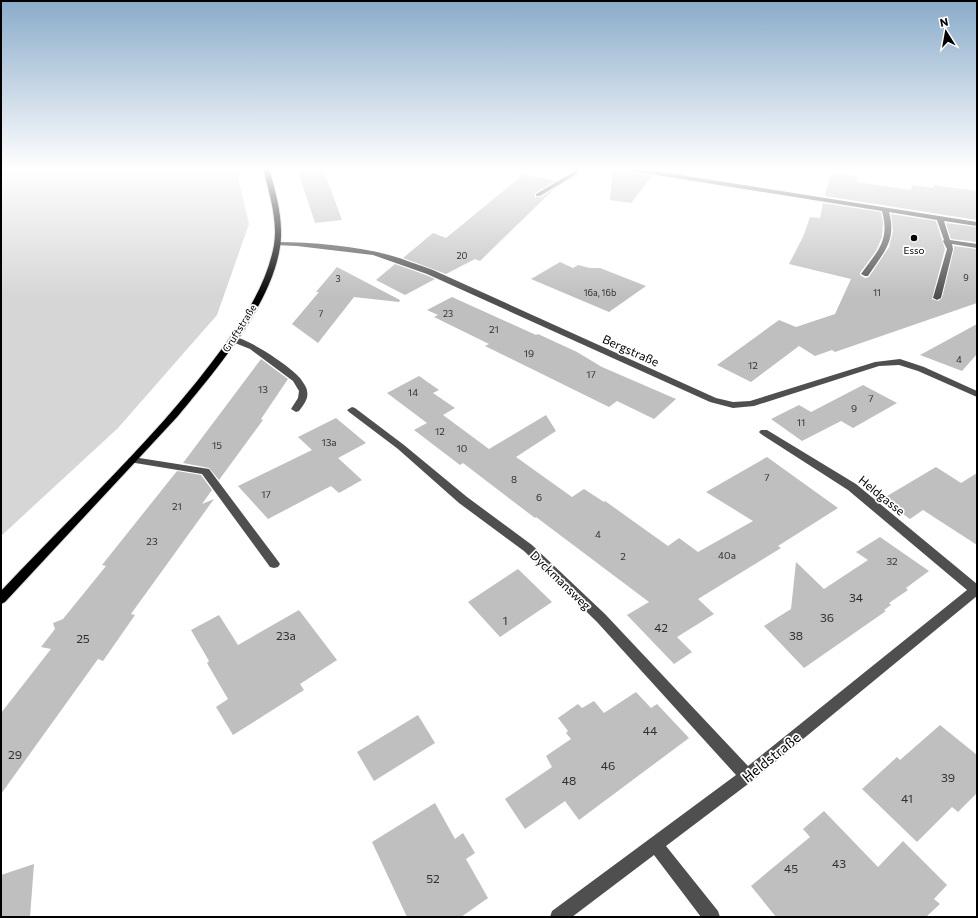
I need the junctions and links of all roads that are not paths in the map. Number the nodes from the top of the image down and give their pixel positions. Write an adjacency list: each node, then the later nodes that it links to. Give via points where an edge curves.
1 (276, 211): 7 (main road, Gruftstraße)
2 (885, 211): 9 (street, via 889,225 887,239)
3 (896, 211): 4 (street)
4 (940, 218): 5 (street); 6 (street)
5 (977, 224)
6 (946, 241): 8 (street); 10 (street, via 950,249)
7 (277, 244): 11 (main road, Gruftstraße, via 270,272); 12 (street, Bergstraße, via 326,246 389,257 430,272 713,400 733,405 751,404 878,364 900,362)
8 (977, 246)
9 (865, 274)
10 (937, 298)
11 (233, 339): 13 (street, via 252,347 296,379 303,390); 16 (main road, Gruftstraße, via 203,381)
12 (977, 394)
13 (296, 409)
14 (352, 410): 20 (street, Dyckmansweg, via 401,447 463,500 528,548 601,618)
15 (764, 432): 18 (street, Heldgasse, via 852,487)
16 (133, 460): 17 (street, via 205,471); 19 (main road, Gruftstraße)
17 (274, 564)
18 (976, 590): 20 (street, Heldstraße)
19 (1, 599)
20 (746, 776): 21 (street, Heldstraße)
21 (655, 844): 22 (street, Heldstraße); 23 (street)
22 (558, 917)
23 (712, 917)

